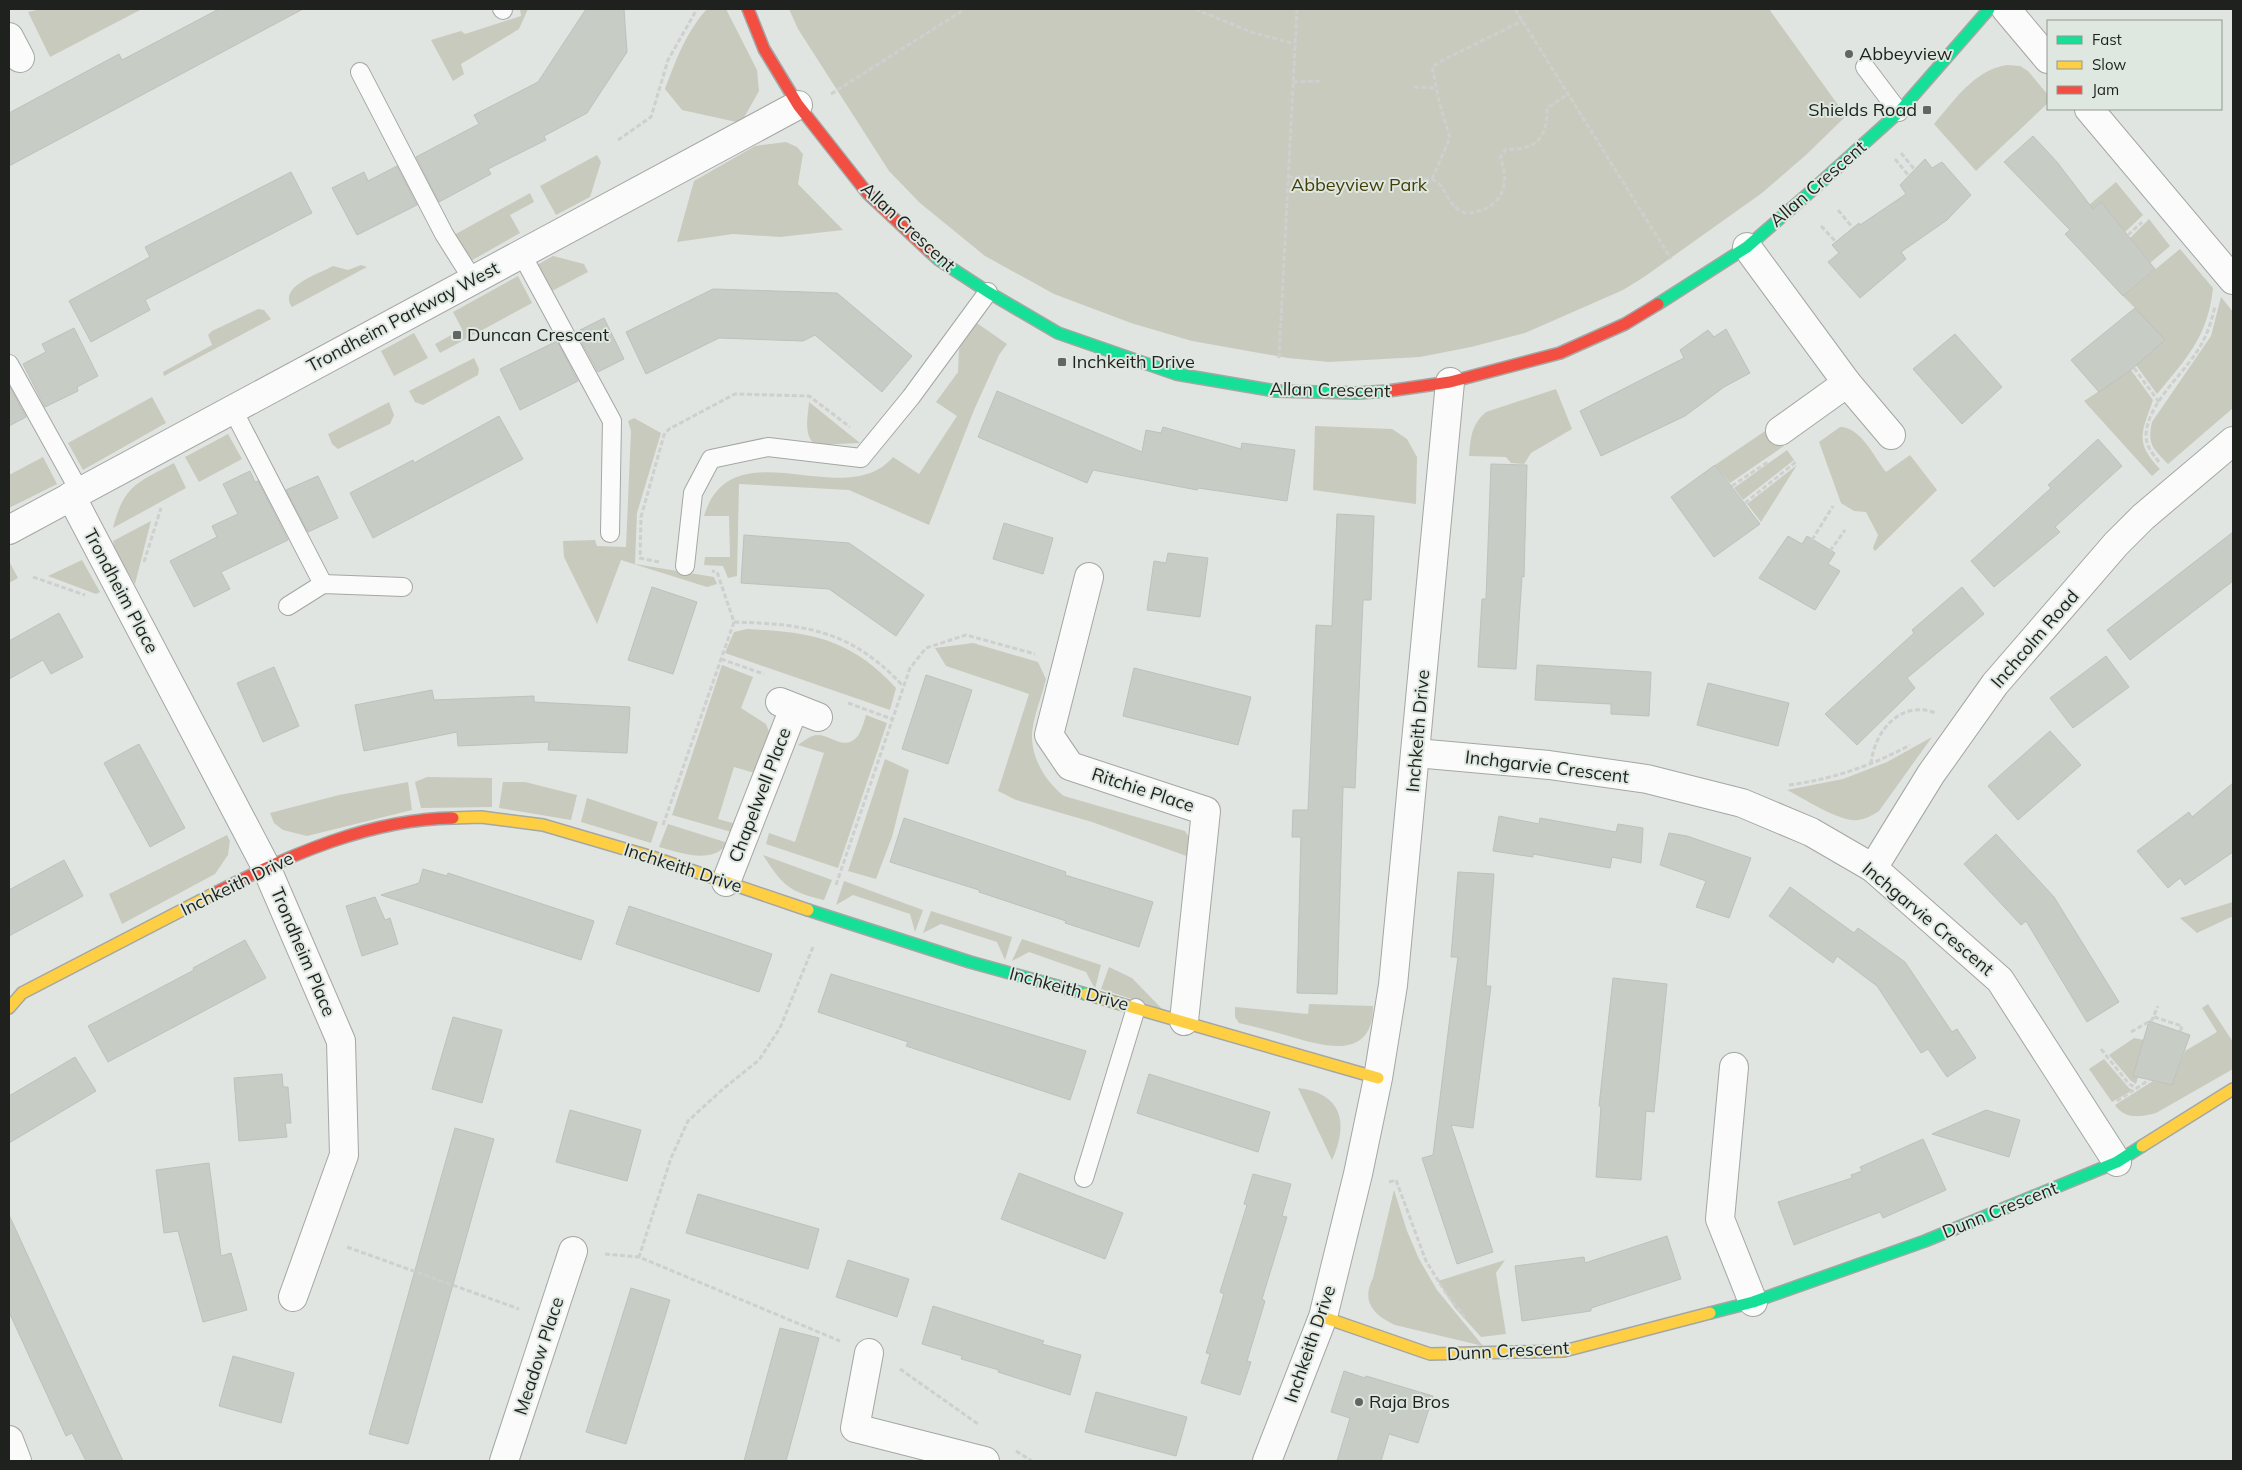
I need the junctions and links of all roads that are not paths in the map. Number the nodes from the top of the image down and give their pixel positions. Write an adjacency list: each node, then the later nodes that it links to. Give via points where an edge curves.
1 (748, 9): 7 (street, via 764,49)
2 (1989, 9): 9 (street, Allan Crescent)
3 (2006, 9): 4 (street)
4 (2047, 58)
5 (1865, 67): 9 (lane)
6 (360, 72): 13 (lane, via 444,234)
7 (798, 105): 11 (street, Trondheim Parkway West); 14 (street, Allan Crescent, via 868,194 939,260)
8 (2091, 110): 12 (street)
9 (1899, 112): 10 (street, Allan Crescent)
10 (1747, 247): 16 (street, Allan Crescent, via 1625,324 1560,353); 17 (street)
11 (522, 253): 13 (street, Trondheim Parkway West); 24 (lane, via 612,421)
12 (2227, 276)
13 (473, 280): 18 (street, Trondheim Parkway West)
14 (988, 292): 16 (street, Allan Crescent, via 1058,332 1176,374 1276,391 1358,393 1405,390); 25 (lane, via 911,397 861,458 768,447 711,459 693,493)
15 (9, 364): 22 (lane)
16 (1450, 382): 31 (street, Inchkeith Drive)
17 (1847, 383): 19 (street); 20 (street)
18 (232, 410): 22 (street, Trondheim Parkway West); 27 (lane)
19 (1780, 431)
20 (1891, 435)
21 (2233, 440): 33 (street, Inchcolm Road, via 2116,544 1994,684 1930,774)
22 (76, 494): 23 (street, Trondheim Parkway West); 32 (street, Trondheim Place)
23 (9, 530)
24 (610, 533)
25 (685, 566)
26 (1089, 577): 37 (street, Ritchie Place, via 1049,735 1070,766 1206,811)
27 (323, 584): 28 (lane); 29 (lane)
28 (403, 588)
29 (288, 606)
30 (798, 709): 34 (street, Chapelwell Place)
31 (1416, 753): 33 (street, Inchgarvie Crescent, via 1549,765 1647,779 1742,803 1811,832); 39 (street, Inchkeith Drive, via 1392,986)
32 (266, 866): 34 (street, Inchkeith Drive, via 375,827 435,818 481,817 542,824); 35 (street, Inchkeith Drive, via 22,993); 44 (street, Trondheim Place, via 341,1040 344,1155)
33 (1873, 868): 41 (street, Inchgarvie Crescent, via 2000,980)
34 (726, 882): 36 (street, Inchkeith Drive, via 970,962)
35 (9, 1008)
36 (1136, 1008): 37 (street, Inchkeith Drive); 42 (lane)
37 (1184, 1021): 39 (street, Inchkeith Drive)
38 (1734, 1067): 45 (street, via 1720,1219)
39 (1378, 1078): 46 (street, Inchkeith Drive)
40 (2233, 1089): 41 (street, Dunn Crescent)
41 (2117, 1162): 45 (street, Dunn Crescent, via 1925,1241)
42 (1084, 1178)
43 (573, 1251): 50 (street, Meadow Place)
44 (294, 1297)
45 (1753, 1302): 46 (street, Dunn Crescent, via 1564,1351 1430,1354)
46 (1323, 1317): 52 (street, Inchkeith Drive)
47 (869, 1353): 51 (street, via 855,1428)
48 (9, 1440): 49 (street)
49 (17, 1461)
50 (504, 1461)
51 (985, 1461)
52 (1267, 1461)

